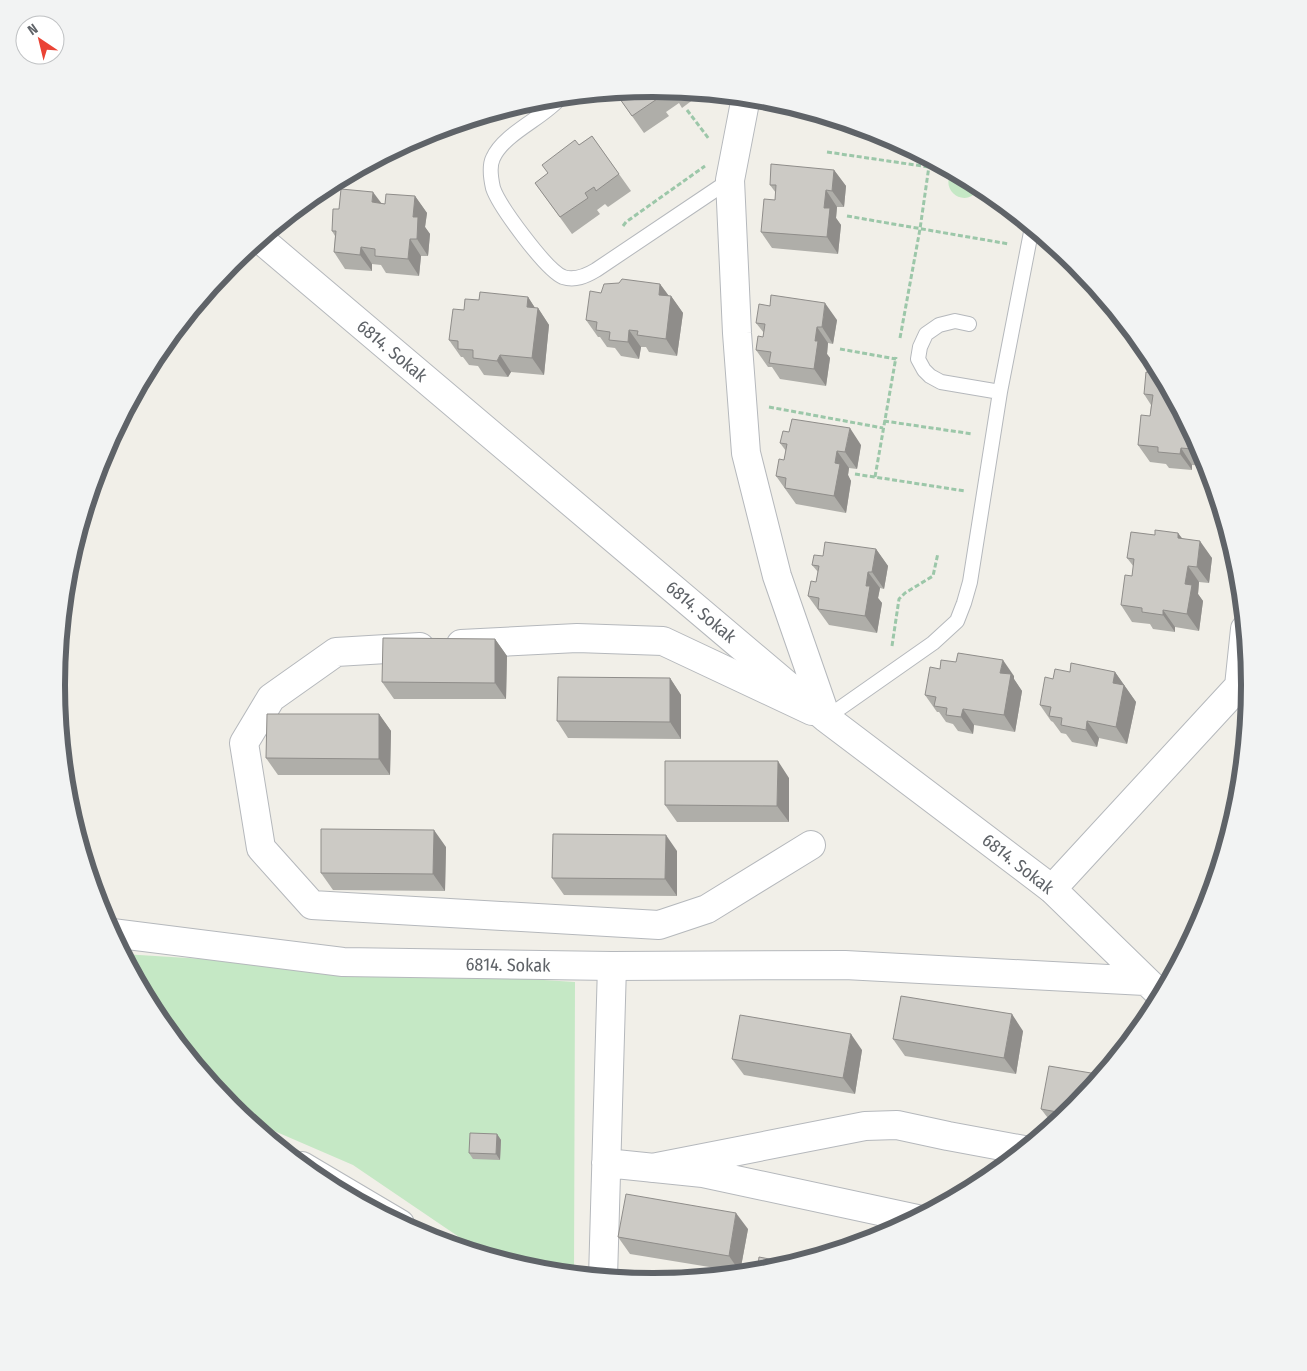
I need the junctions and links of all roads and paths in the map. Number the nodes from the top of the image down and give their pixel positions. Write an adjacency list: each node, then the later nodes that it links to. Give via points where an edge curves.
1 (745, 104): 10 (street)
2 (552, 106): 14 (lane, via 501,146 492,159 491,175 501,204 548,265 561,276 584,277)
3 (687, 110): 5 (path)
4 (710, 130): 5 (path)
5 (709, 139): 6 (path)
6 (708, 148)
7 (827, 152): 9 (path)
8 (706, 165): 14 (path, via 626,222 623,226)
9 (929, 167): 12 (path)
10 (730, 180): 14 (lane); 33 (street, via 736,333 746,453 778,576)
11 (847, 216): 12 (path)
12 (920, 229): 16 (path); 18 (path)
13 (1031, 234): 16 (lane)
14 (636, 242)
15 (265, 243): 33 (street, 6814. Sokak)
16 (1028, 248): 22 (lane)
17 (969, 324): 22 (lane, via 955,321 926,334 918,359 930,376 941,382)
18 (899, 340)
19 (840, 350): 21 (path)
20 (898, 350): 21 (path)
21 (896, 359): 24 (path)
22 (1000, 392): 26 (lane)
23 (766, 407): 25 (path)
24 (884, 421): 25 (path); 26 (path)
25 (883, 428): 28 (path)
26 (993, 437): 29 (lane)
27 (855, 474): 28 (path)
28 (875, 477): 29 (path)
29 (984, 494): 31 (lane, via 970,582 957,621 933,643)
30 (938, 552): 31 (path, via 933,576 899,599 891,650)
31 (897, 668): 33 (lane)
32 (1242, 677): 35 (street)
33 (826, 718): 34 (street, via 663,641 577,638 336,652 271,698 244,743 261,848 312,904 659,925 707,910); 35 (street, 6814. Sokak)
34 (811, 846)
35 (1052, 889): 38 (street, 6814. Sokak)
36 (120, 933): 37 (street, 6814. Sokak, via 343,962)
37 (612, 966): 38 (street, 6814. Sokak, via 845,965); 40 (street)
38 (1153, 988)
39 (1016, 1149): 41 (street, via 897,1125 865,1126)
40 (606, 1163): 41 (street); 43 (street)
41 (652, 1168): 42 (street, via 703,1173)
42 (906, 1217)
43 (603, 1272)

